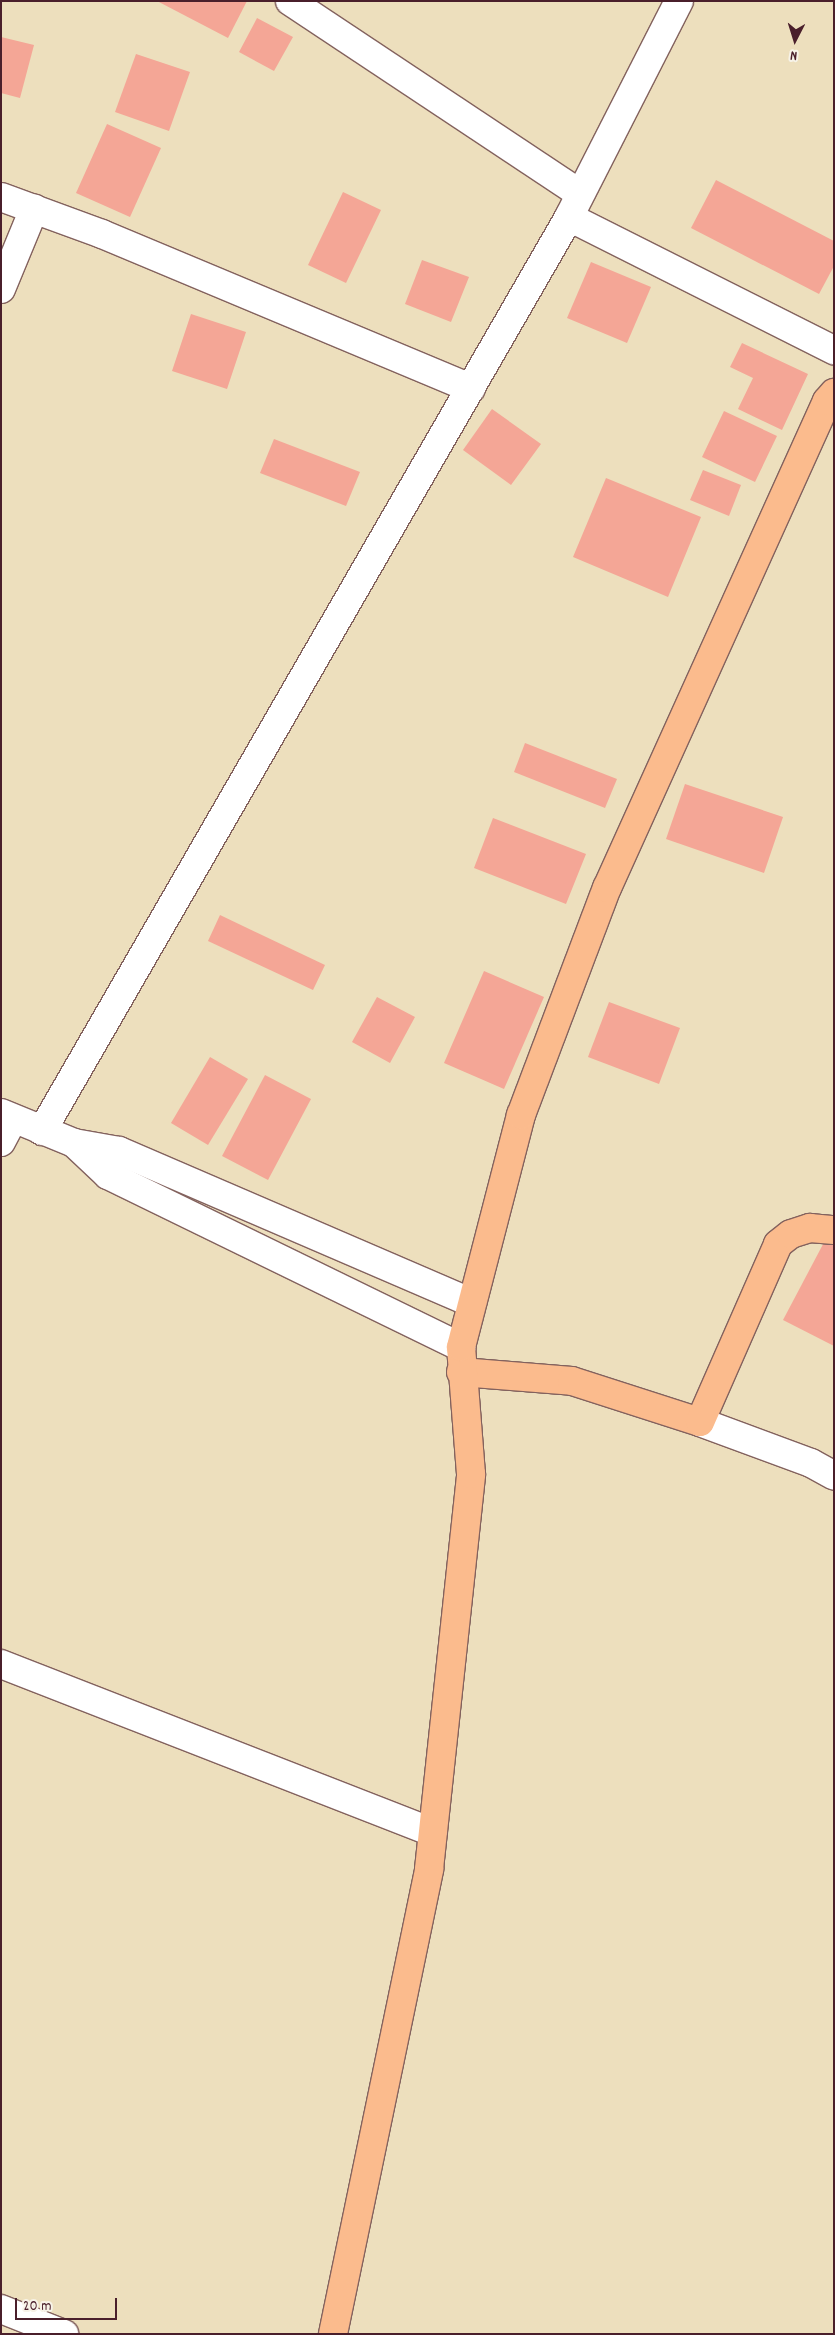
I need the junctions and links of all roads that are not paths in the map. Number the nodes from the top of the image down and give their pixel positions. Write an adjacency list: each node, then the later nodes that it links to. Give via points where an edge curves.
1 (290, 1): 4 (street)
2 (680, 1): 4 (street)
3 (1, 197): 5 (street)
4 (575, 206): 7 (street); 8 (street)
5 (34, 209): 6 (street); 8 (street, via 102,234)
6 (1, 289)
7 (834, 350)
8 (471, 388): 11 (street)
9 (834, 393): 14 (main road, via 827,401 607,888 521,1115)
10 (5, 1125): 11 (street)
11 (42, 1131): 12 (street)
12 (74, 1144): 14 (street, via 119,1151); 15 (street, via 108,1175)
13 (834, 1230): 16 (main road, via 810,1228 792,1234 778,1244)
14 (472, 1303): 15 (main road)
15 (461, 1360): 16 (main road, via 572,1381); 19 (main road, via 471,1474)
16 (700, 1422): 17 (street, via 811,1463)
17 (834, 1476)
18 (1, 1664): 19 (street)
19 (432, 1832): 22 (main road, via 428,1869)
20 (1, 2309): 21 (street)
21 (64, 2334)
22 (333, 2334)

